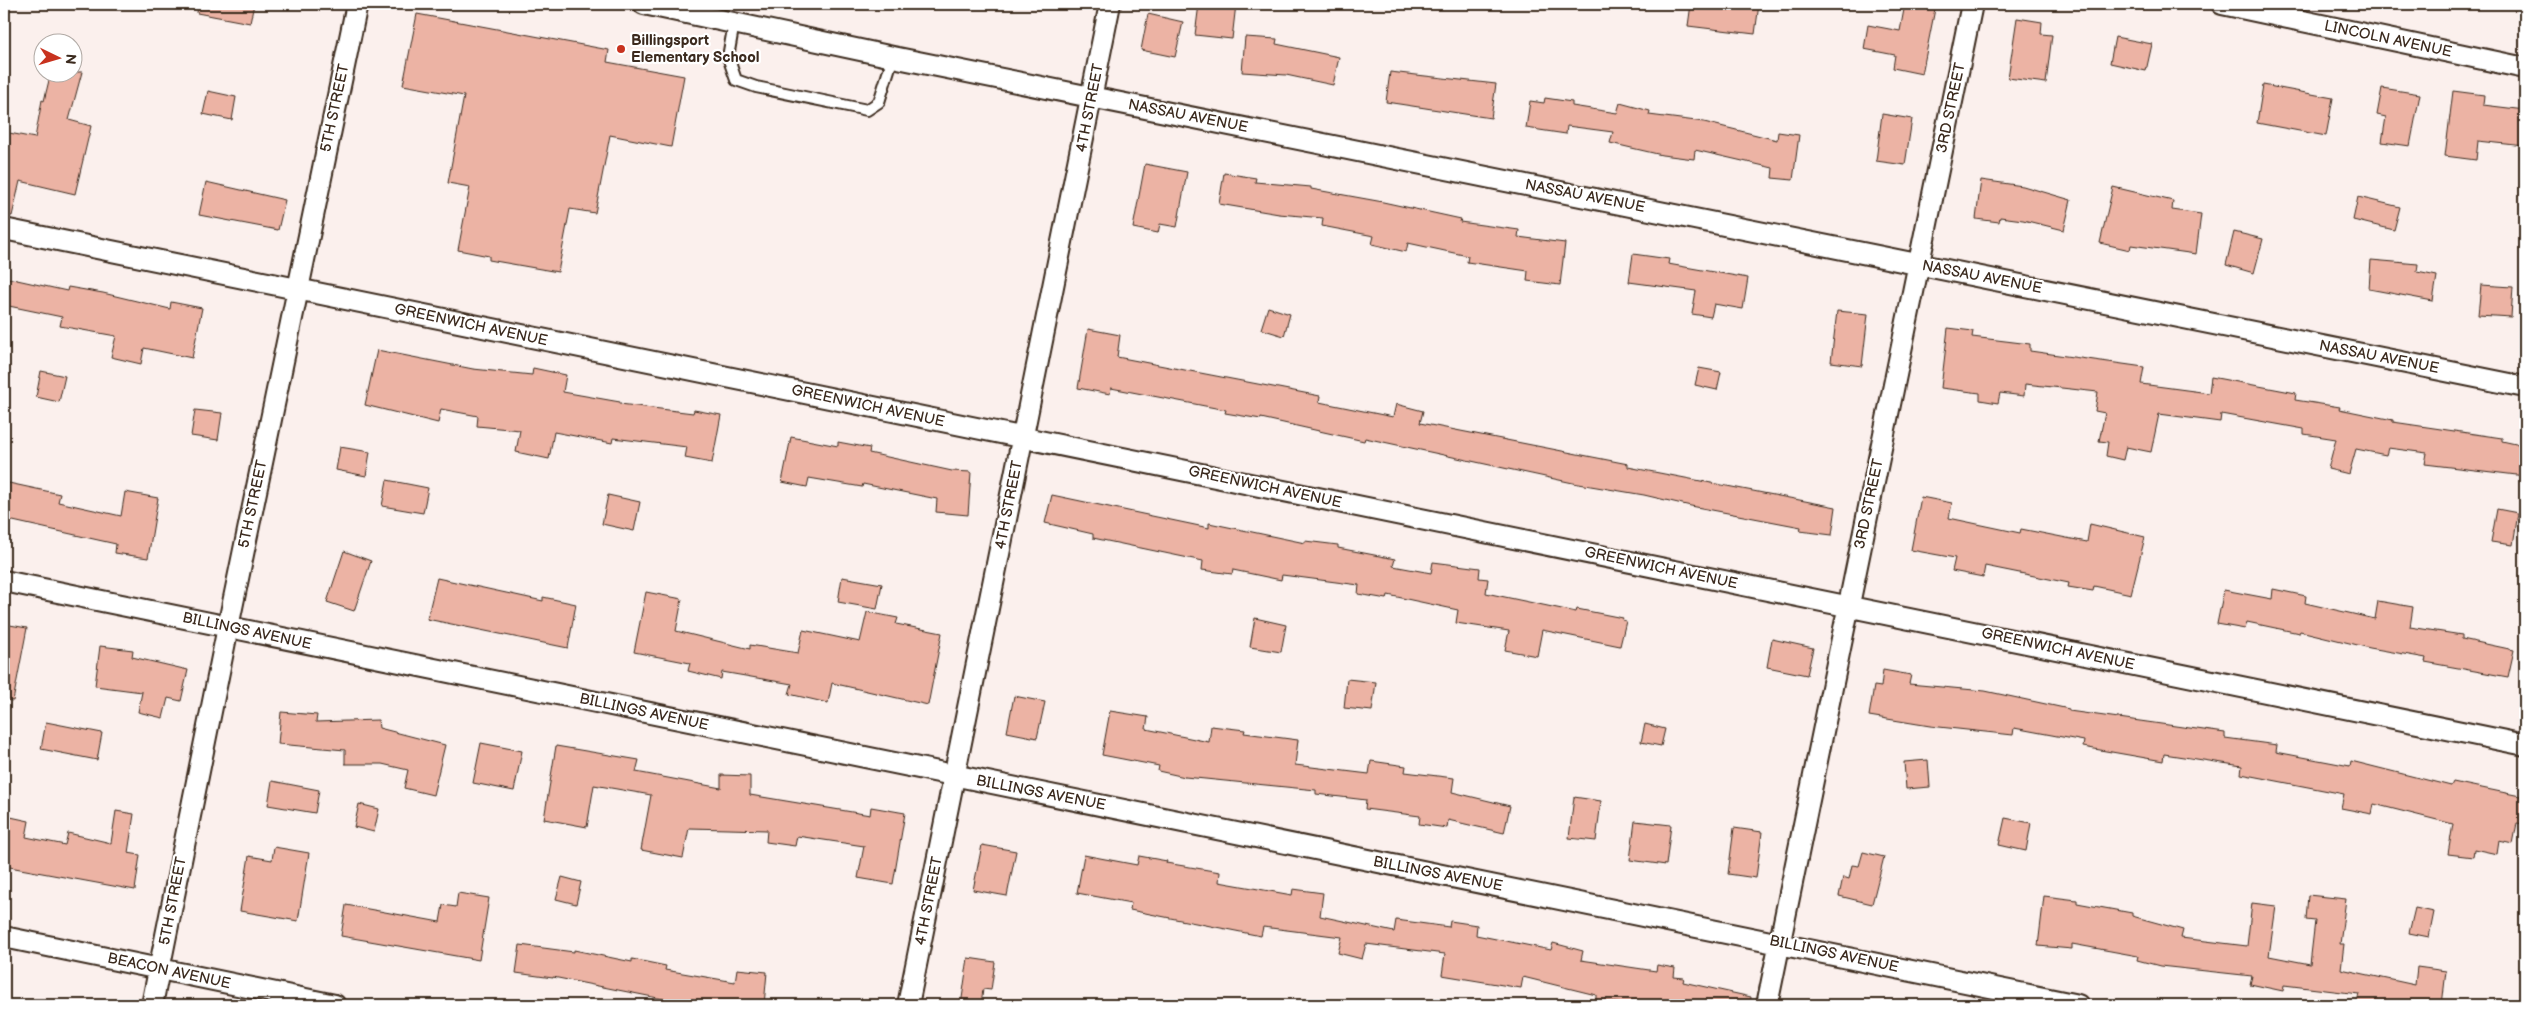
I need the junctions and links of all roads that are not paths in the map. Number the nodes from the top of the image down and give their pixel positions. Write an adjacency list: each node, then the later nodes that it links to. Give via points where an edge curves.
1 (357, 4): 12 (street, 5TH STREET)
2 (644, 4): 6 (street, NASSAU AVENUE)
3 (1110, 4): 9 (street, 4TH STREET)
4 (1972, 4): 11 (street, 3RD STREET)
5 (2222, 4): 8 (street, LINCOLN AVENUE)
6 (734, 23): 7 (street, NASSAU AVENUE); 7 (lane, via 728,57 736,80 765,89 867,110 879,102)
7 (893, 57): 9 (street, NASSAU AVENUE)
8 (2525, 68)
9 (1092, 97): 11 (street, NASSAU AVENUE); 14 (street, 4TH STREET)
10 (4, 229): 12 (street, GREENWICH AVENUE)
11 (1919, 264): 13 (street, NASSAU AVENUE); 16 (street, 3RD STREET)
12 (298, 289): 14 (street, GREENWICH AVENUE); 17 (street, 5TH STREET)
13 (2525, 387)
14 (1023, 437): 16 (street, GREENWICH AVENUE); 19 (street, 4TH STREET)
15 (4, 581): 17 (street, BILLINGS AVENUE)
16 (1849, 606): 18 (street, GREENWICH AVENUE); 21 (street, 3RD STREET)
17 (228, 626): 19 (street, BILLINGS AVENUE); 22 (street, 5TH STREET)
18 (2525, 745)
19 (955, 776): 21 (street, BILLINGS AVENUE); 25 (street, 4TH STREET)
20 (4, 937): 22 (street, BEACON AVENUE)
21 (1780, 943): 26 (street, 3RD STREET); 27 (street, BILLINGS AVENUE)
22 (160, 969): 23 (street, 5TH STREET); 24 (street, BEACON AVENUE)
23 (152, 1005)
24 (334, 1005)
25 (908, 1005)
26 (1767, 1005)
27 (2078, 1005)

